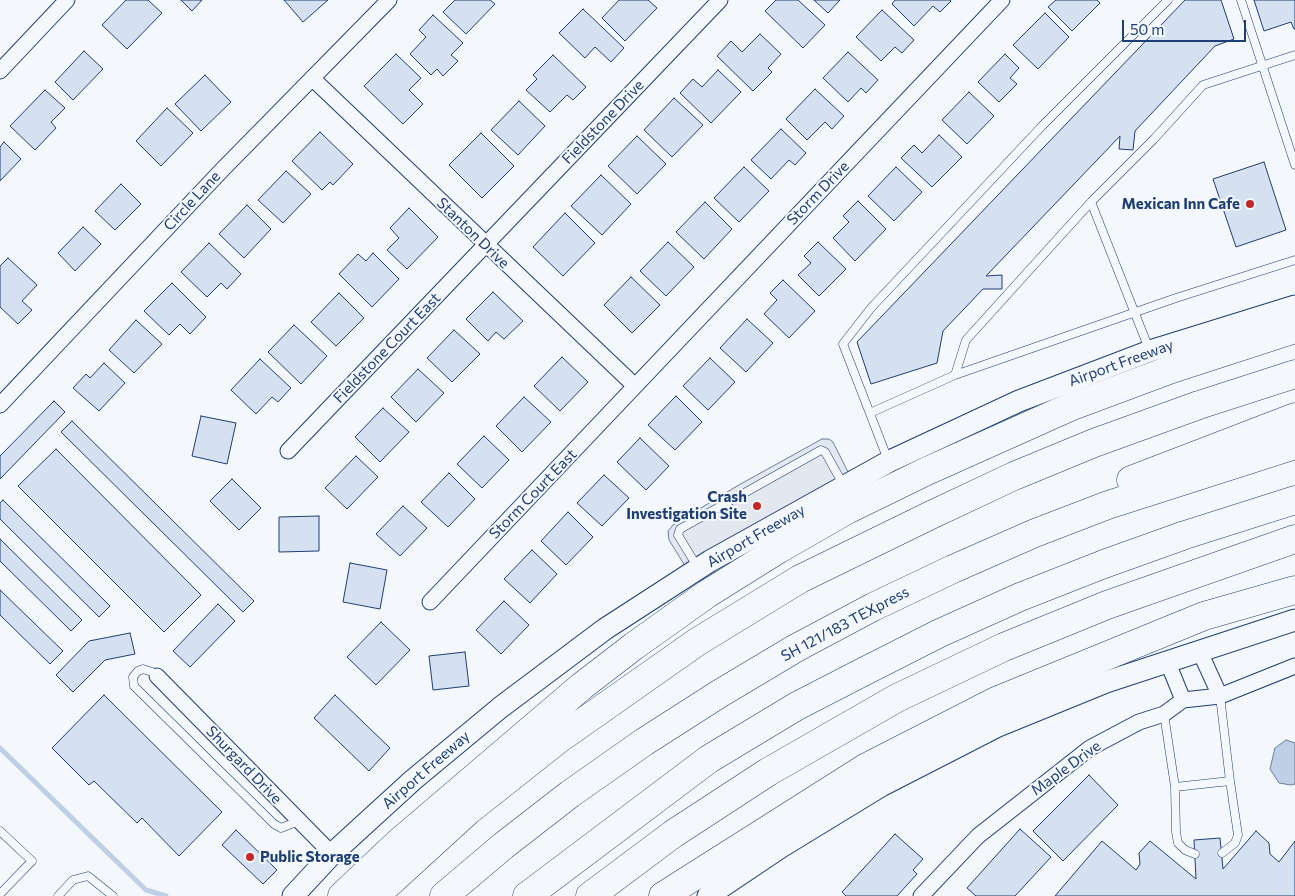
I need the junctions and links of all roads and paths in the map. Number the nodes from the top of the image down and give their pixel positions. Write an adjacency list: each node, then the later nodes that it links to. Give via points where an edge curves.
1 (67, 0): 9 (street)
2 (389, 0): 10 (street, Circle Lane)
3 (720, 0): 13 (street, Fieldstone Drive)
4 (1002, 0): 21 (street, Storm Drive)
5 (1168, 0): 23 (lane, via 1028,140 871,308 843,344)
6 (1241, 0): 8 (lane)
7 (1295, 55): 8 (lane)
8 (1262, 66): 11 (lane); 12 (lane, via 1203,85)
9 (0, 71)
10 (312, 78): 13 (street, Stanton Drive); 22 (street, Circle Lane)
11 (1295, 165)
12 (1091, 202): 16 (lane); 20 (lane, via 966,340)
13 (486, 245): 21 (street, Stanton Drive); 26 (street, Fieldstone Court East)
14 (1295, 260): 16 (lane)
15 (1295, 306): 18 (main road, Airport Freeway)
16 (1135, 313): 18 (lane); 20 (lane)
17 (1295, 329): 54 (highway, via 1070,406 891,488 779,549 707,594 582,686 398,843)
18 (1150, 351): 27 (main road, Airport Freeway, via 1019,401)
19 (1295, 374): 55 (highway, via 1199,405 1014,476 800,579 697,642 559,739 468,811)
20 (955, 375): 23 (lane)
21 (635, 386): 34 (street, Storm Court East)
22 (0, 406)
23 (870, 413): 27 (lane)
24 (1295, 417): 30 (highway, via 1106,489)
25 (1295, 445): 30 (highway, SH 121/183 TEXpress, via 1108,505)
26 (288, 451)
27 (888, 462): 28 (main road, Airport Freeway)
28 (844, 486): 32 (main road, Airport Freeway); 32 (lane, via 821,450 680,529 678,535)
29 (1295, 500): 57 (highway, via 1176,538 1020,596 863,672 797,706 709,759)
30 (1035, 533): 56 (highway, SH 121/183 TEXpress, via 873,607 719,694 570,794)
31 (1295, 539): 58 (highway, via 1107,605 1004,647 897,698 752,783 673,834)
32 (699, 568): 48 (main road, Airport Freeway, via 605,630 501,707 413,780)
33 (1295, 590): 59 (highway, via 1204,616 996,701 866,768)
34 (430, 602)
35 (1295, 620): 36 (main road)
36 (1200, 652): 37 (main road); 40 (street)
37 (1168, 663): 41 (street); 60 (main road, via 1106,682 998,726 956,747 881,786)
38 (1295, 666): 40 (street)
39 (157, 676): 45 (street, Shurgard Drive); 45 (lane, via 143,669 138,671 133,677 134,686 274,824 281,828)
40 (1220, 696): 41 (street); 43 (lane)
41 (1183, 700): 42 (street, Maple Drive)
42 (1164, 714): 44 (lane); 61 (street, Maple Drive, via 1140,722 1090,748 978,836)
43 (1230, 781): 44 (lane); 47 (lane, via 1238,835)
44 (1175, 787): 49 (lane, via 1178,842)
45 (299, 821): 48 (street, Shurgard Drive)
46 (0, 831): 50 (lane, via 32,861)
47 (1222, 853)
48 (332, 854): 53 (main road, Airport Freeway)
49 (1195, 854)
50 (0, 894)
51 (58, 896): 52 (lane, via 73,880 88,876)
52 (113, 896)
53 (293, 896)
54 (342, 896)
55 (375, 896)
56 (444, 896)
57 (526, 896)
58 (590, 896)
59 (663, 896)
60 (708, 896)
61 (921, 896)

